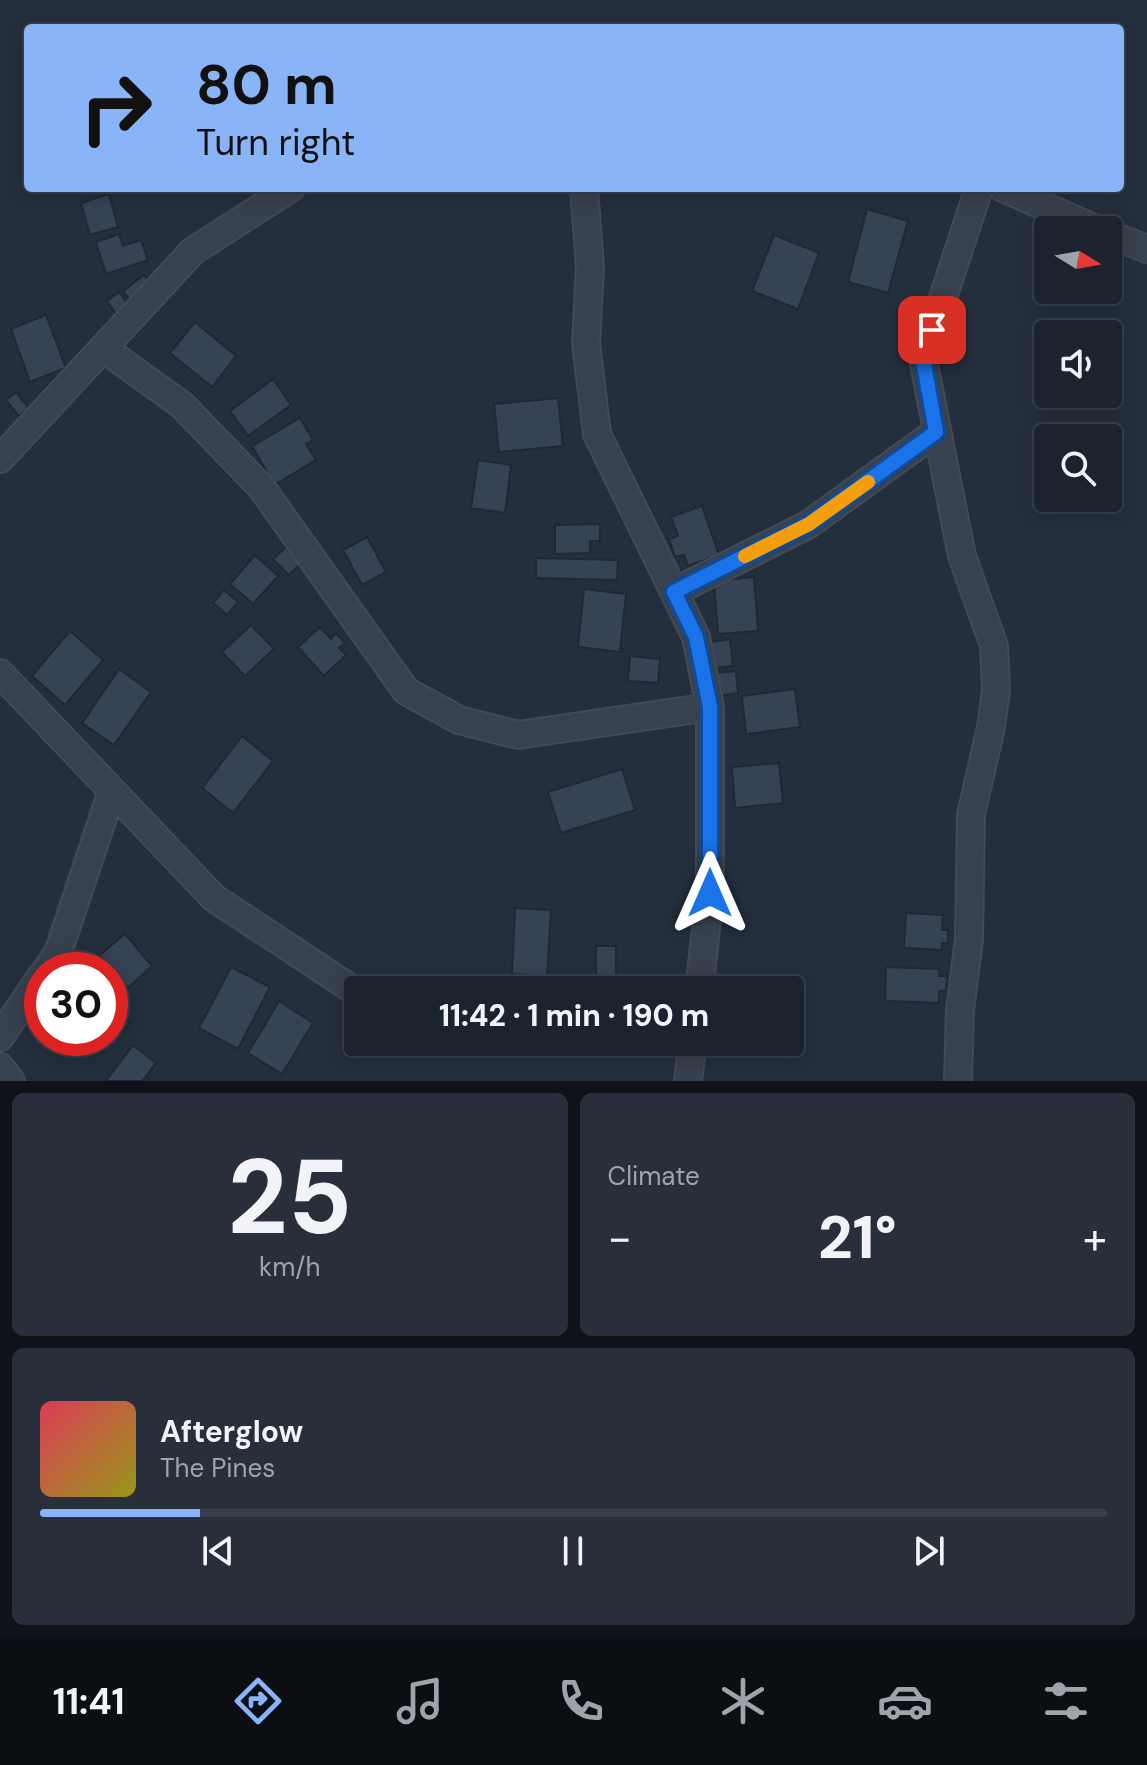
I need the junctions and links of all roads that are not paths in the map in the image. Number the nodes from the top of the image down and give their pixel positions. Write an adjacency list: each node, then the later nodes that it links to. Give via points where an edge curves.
1 (285, 192): 8 (street, via 193,251)
2 (584, 192): 11 (street, via 590,267 586,343 597,434)
3 (978, 192): 9 (street, via 923,359)
4 (1012, 192): 5 (street)
5 (1066, 216)
6 (1122, 239): 7 (street)
7 (1147, 249)
8 (104, 349): 10 (street); 13 (street, via 182,405 261,487 406,691 459,720 518,735)
9 (936, 432): 11 (street, via 809,524); 24 (street, via 962,556 994,646 996,690 971,815 969,939)
10 (1, 456)
11 (674, 592): 13 (street, via 696,637)
12 (0, 673): 14 (street)
13 (710, 707): 16 (street, via 710,893)
14 (112, 791): 15 (street); 17 (street, via 214,898)
15 (58, 952)
16 (701, 976)
17 (344, 984)
18 (24, 1002): 19 (street)
19 (0, 1037)
20 (691, 1056): 23 (street)
21 (0, 1067): 22 (street)
22 (11, 1081)
23 (688, 1081)
24 (958, 1081)

